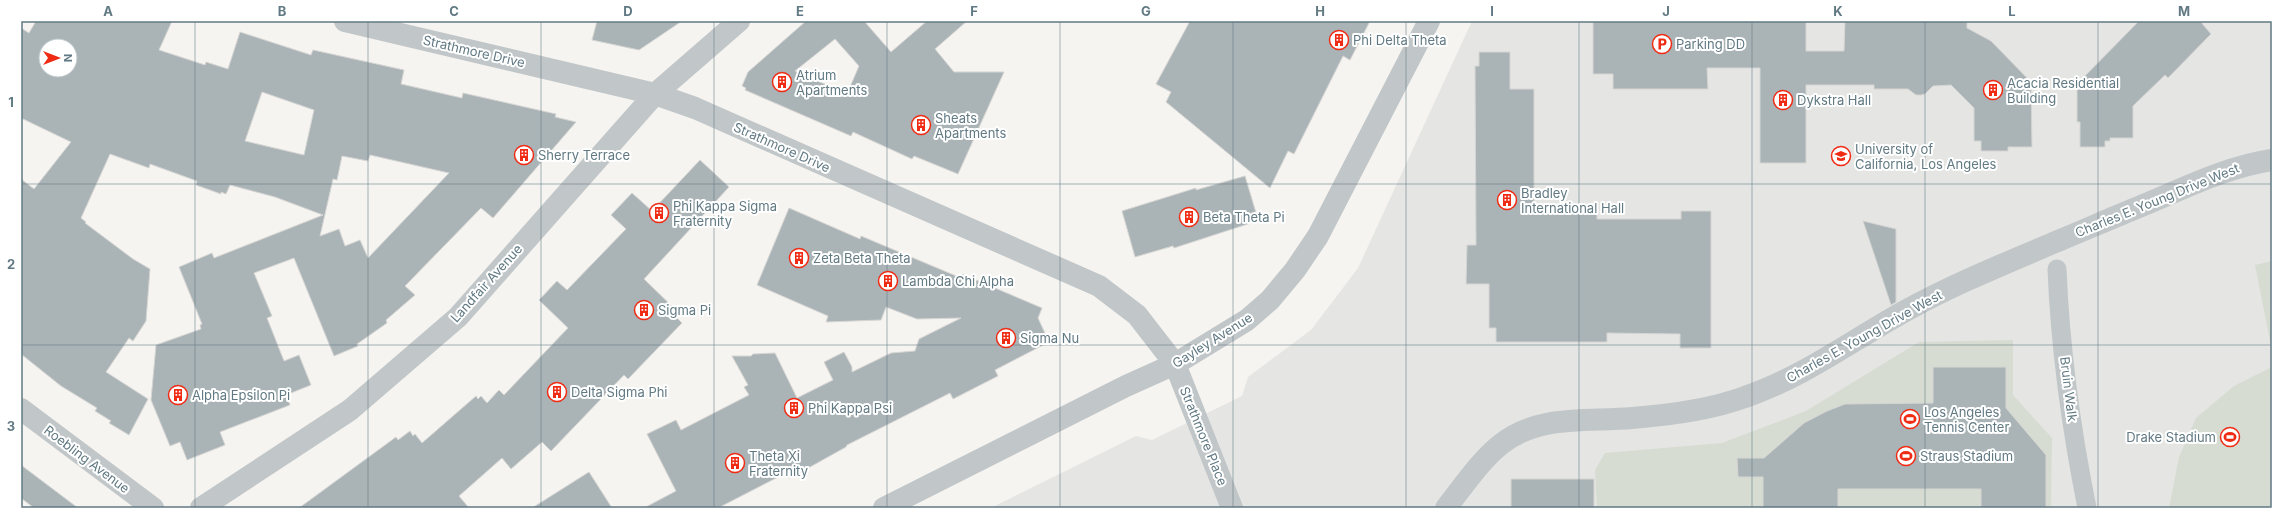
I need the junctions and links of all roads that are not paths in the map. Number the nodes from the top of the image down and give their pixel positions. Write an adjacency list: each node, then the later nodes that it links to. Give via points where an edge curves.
1 (345, 21): 4 (street, Strathmore Drive)
2 (739, 21): 4 (street, Landfair Avenue)
3 (1429, 21): 7 (street, Gayley Avenue, via 1318,236 1295,270 1270,300 1247,320)
4 (655, 94): 7 (street, Strathmore Drive, via 695,108 1098,286 1137,315); 10 (street, Landfair Avenue, via 458,317 350,410)
5 (2272, 160): 13 (street, Charles E. Young Drive West, via 2248,164 2217,175 1981,273 1918,304 1828,359 1787,380 1744,397 1701,409 1632,418 1568,420 1548,423 1525,431 1500,445)
6 (2057, 269): 14 (street, Bruin Walk, via 2067,376)
7 (1175, 364): 11 (street, Gayley Avenue, via 1126,386); 12 (street, Strathmore Place)
8 (21, 409): 9 (street, Roebling Avenue)
9 (152, 508)
10 (201, 508)
11 (884, 508)
12 (1232, 508)
13 (1446, 508)
14 (2087, 508)

